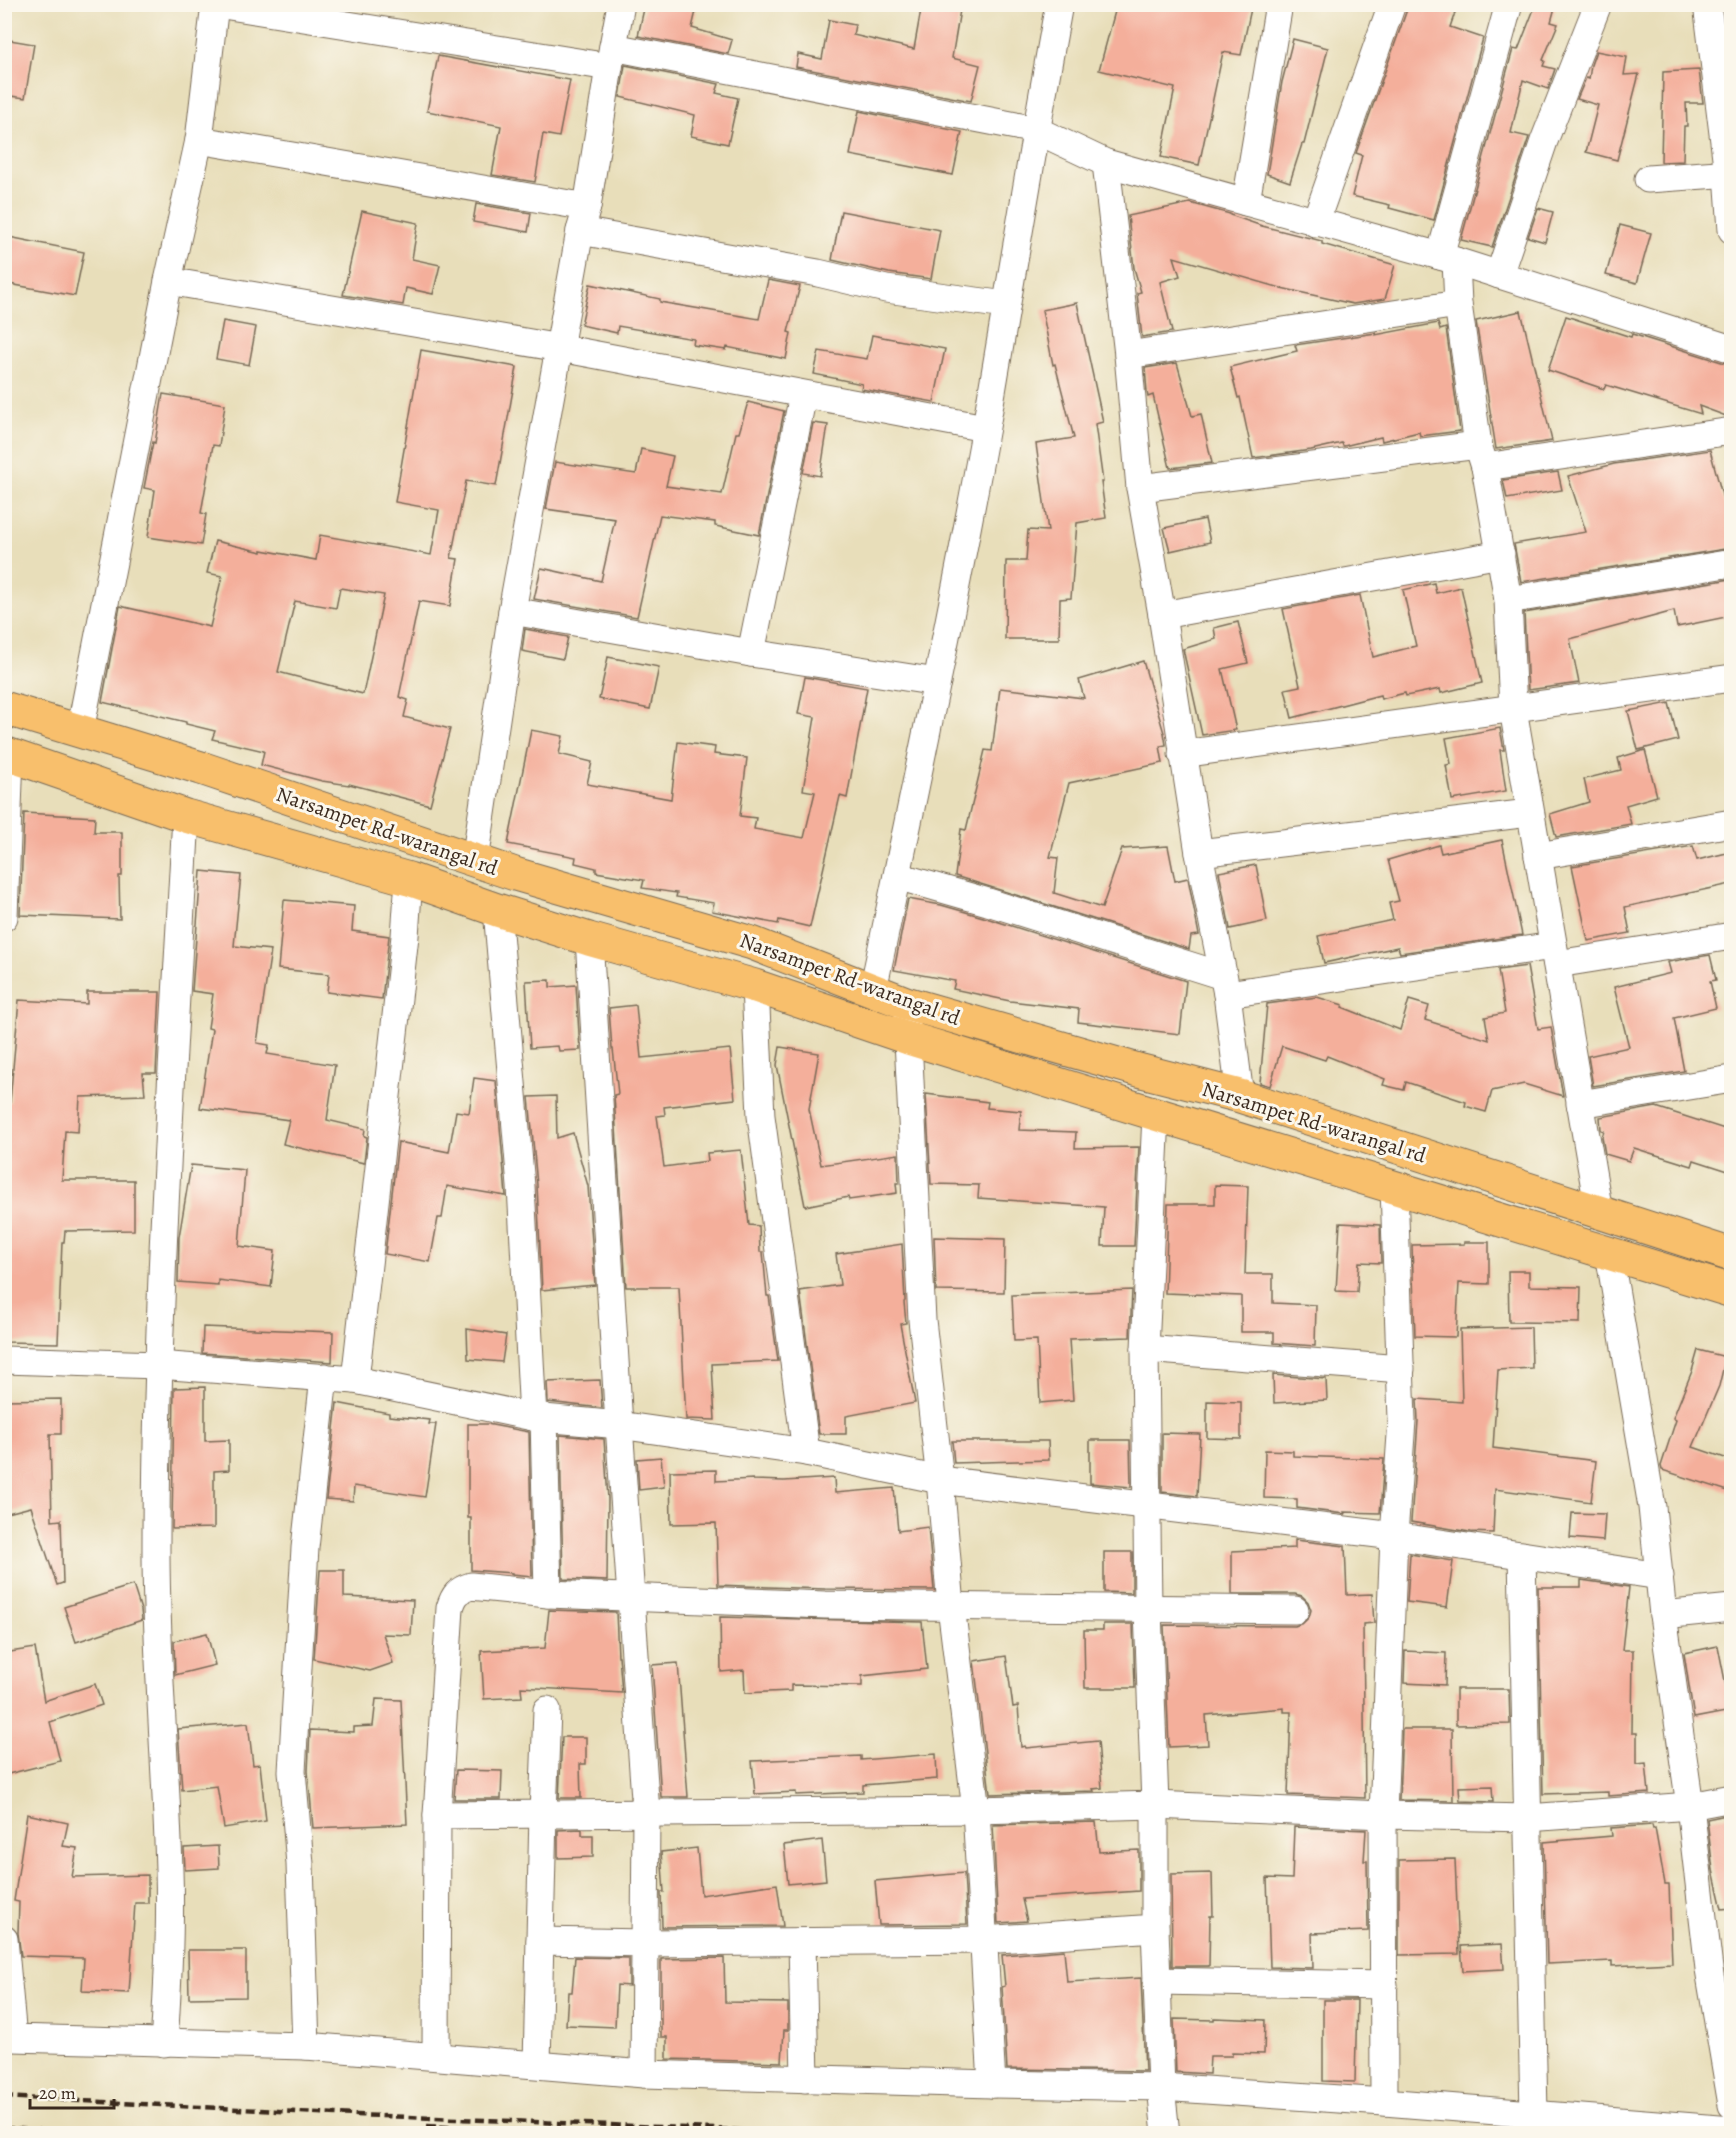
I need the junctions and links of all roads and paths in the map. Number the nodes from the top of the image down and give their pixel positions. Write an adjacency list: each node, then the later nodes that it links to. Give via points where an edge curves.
1 (216, 4): 9 (street); 11 (street)
2 (621, 4): 9 (street)
3 (1059, 4): 10 (street)
4 (1279, 4): 15 (street)
5 (1392, 4): 17 (street)
6 (1509, 4): 19 (street)
7 (1598, 4): 20 (street, via 1544,141)
8 (1707, 4): 13 (street)
9 (611, 57): 10 (street); 16 (street)
10 (1036, 129): 12 (street); 23 (street)
11 (200, 140): 16 (street); 21 (street)
12 (1106, 163): 15 (street); 26 (street)
13 (1730, 174): 14 (street); 18 (street)
14 (1648, 179)
15 (1246, 202): 17 (street)
16 (583, 219): 23 (street, via 886,289); 24 (street)
17 (1315, 223): 19 (street)
18 (1731, 230)
19 (1448, 259): 20 (street); 22 (street)
20 (1499, 275): 25 (street)
21 (168, 281): 24 (street); 42 (street)
22 (1458, 304): 26 (street); 30 (street)
23 (1006, 305): 28 (street)
24 (560, 348): 27 (street); 35 (street)
25 (1731, 349)
26 (1128, 355): 31 (street)
27 (803, 395): 28 (street); 37 (street)
28 (985, 428): 39 (street)
29 (1731, 431): 30 (street)
30 (1482, 456): 31 (street); 32 (street)
31 (1140, 489): 36 (street)
32 (1500, 554): 34 (street); 36 (street)
33 (1731, 563): 34 (street)
34 (1508, 600): 41 (street)
35 (512, 611): 37 (street); 50 (street)
36 (1162, 615): 44 (street)
37 (751, 653): 39 (street)
38 (1731, 678): 41 (street)
39 (937, 682): 51 (street)
40 (4, 708): 42 (main road, Narsampet Rd-warangal rd)
41 (1512, 709): 44 (street); 45 (street)
42 (80, 730): 50 (main road, Narsampet Rd-warangal rd)
43 (7, 754): 46 (main road, Narsampet Rd-warangal rd); 54 (street)
44 (1182, 754): 48 (street)
45 (1529, 813): 48 (street); 49 (street)
46 (186, 816): 52 (main road, Narsampet Rd-warangal rd); 74 (street)
47 (1731, 823): 49 (street)
48 (1199, 853): 58 (street)
49 (1538, 856): 57 (street)
50 (476, 861): 60 (main road, Narsampet Rd-warangal rd, via 752,943)
51 (897, 876): 58 (street, via 988,902); 60 (street)
52 (409, 879): 53 (main road, Narsampet Rd-warangal rd); 77 (street)
53 (497, 910): 56 (main road, Narsampet Rd-warangal rd); 78 (street)
54 (4, 917)
55 (1731, 936): 57 (street)
56 (589, 939): 59 (main road, Narsampet Rd-warangal rd); 79 (street)
57 (1555, 955): 58 (street); 65 (street)
58 (1225, 985): 64 (street)
59 (756, 986): 62 (main road, Narsampet Rd-warangal rd); 80 (street, via 761,1116)
60 (873, 990): 61 (main road, Narsampet Rd-warangal rd)
61 (906, 1003): 62 (street); 64 (main road, Narsampet Rd-warangal rd)
62 (908, 1038): 66 (main road, Narsampet Rd-warangal rd); 81 (street, via 922,1320)
63 (1731, 1079): 65 (street)
64 (1240, 1096): 68 (main road, Narsampet Rd-warangal rd)
65 (1580, 1104): 68 (street)
66 (1156, 1115): 67 (main road, Narsampet Rd-warangal rd); 72 (street)
67 (1394, 1188): 69 (main road, Narsampet Rd-warangal rd); 75 (street)
68 (1599, 1212): 70 (main road, Narsampet Rd-warangal rd)
69 (1610, 1253): 71 (main road, Narsampet Rd-warangal rd); 85 (street)
70 (1731, 1255)
71 (1731, 1291)
72 (1145, 1349): 75 (street); 82 (street)
73 (4, 1359): 74 (street)
74 (158, 1365): 76 (street); 112 (street, via 156,1552 169,1881)
75 (1401, 1369): 83 (street, via 1402,1420)
76 (324, 1377): 77 (street); 113 (street, via 305,1548 292,1771 300,1864)
77 (355, 1380): 78 (street)
78 (538, 1417): 79 (street); 86 (street)
79 (619, 1425): 80 (street); 87 (street)
80 (806, 1452): 81 (street)
81 (940, 1480): 82 (street); 88 (street)
82 (1148, 1504): 83 (street); 90 (street)
83 (1394, 1536): 84 (street); 101 (street)
84 (1522, 1555): 85 (street); 102 (street)
85 (1660, 1576): 92 (street)
86 (548, 1594): 87 (street); 100 (street, via 471,1586 454,1596 450,1608)
87 (632, 1598): 88 (street); 98 (street)
88 (951, 1606): 90 (street); 97 (street)
89 (1731, 1608): 92 (street)
90 (1149, 1609): 91 (street); 95 (street)
91 (1295, 1610)
92 (1663, 1615): 96 (street)
93 (547, 1710): 99 (street)
94 (1731, 1798): 96 (street)
95 (1155, 1805): 97 (street); 101 (street); 103 (street)
96 (1690, 1806): 102 (street); 109 (street)
97 (976, 1810): 98 (street); 105 (street)
98 (646, 1813): 99 (street); 108 (street)
99 (543, 1814): 100 (street); 106 (street)
100 (437, 1815): 114 (street)
101 (1383, 1815): 102 (street); 111 (street)
102 (1528, 1818): 122 (street)
103 (1155, 1928): 105 (street); 110 (street)
104 (4, 1939): 112 (street, via 13,2038)
105 (984, 1940): 107 (street); 118 (street)
106 (540, 1941): 108 (street); 115 (street)
107 (802, 1942): 108 (street); 117 (street)
108 (645, 1943): 116 (street)
109 (1720, 1967): 121 (street)
110 (1157, 1981): 111 (street); 119 (street)
111 (1384, 1985): 120 (street)
112 (164, 2043): 113 (street)
113 (306, 2046): 114 (street)
114 (436, 2055): 115 (street)
115 (537, 2064): 116 (street)
116 (644, 2074): 117 (street)
117 (805, 2079): 118 (street)
118 (992, 2085): 119 (street)
119 (1161, 2087): 120 (street); 124 (street)
120 (1384, 2102): 122 (street)
121 (1731, 2105)
122 (1534, 2115): 123 (street)
123 (1731, 2130)
124 (1166, 2133)

